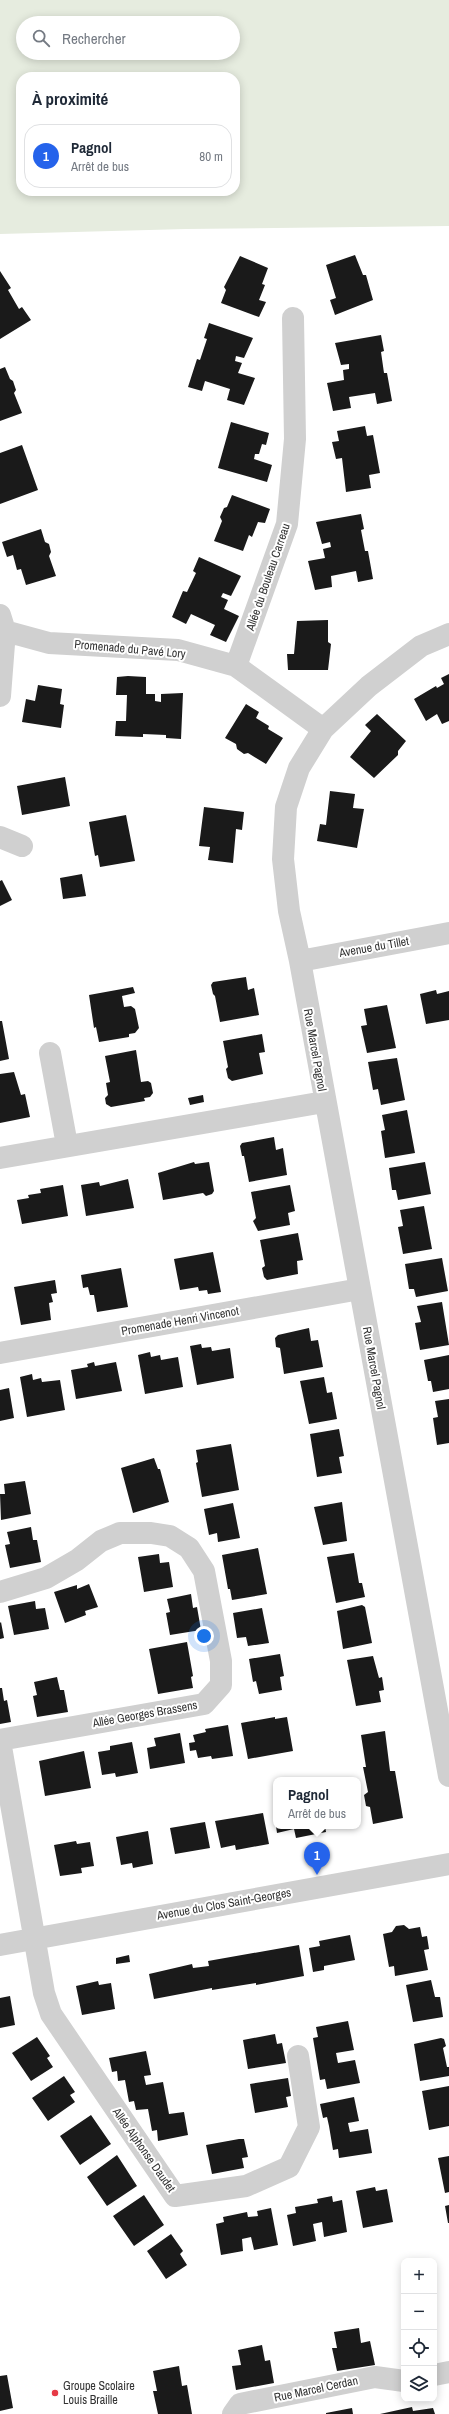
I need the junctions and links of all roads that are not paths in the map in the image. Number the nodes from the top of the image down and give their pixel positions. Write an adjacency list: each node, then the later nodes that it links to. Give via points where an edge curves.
1 (292, 318): 4 (street, Allée du Bouleau Carreau, via 295,439 288,524)
2 (2, 623): 4 (street, Promenade du Pavé Lory, via 48,643 178,650); 5 (street)
3 (449, 634): 6 (street, Rue Marcel Pagnol, via 415,651 369,686)
4 (236, 666): 6 (street, Promenade du Pavé Lory)
5 (0, 696)
6 (323, 729): 10 (street, Rue Marcel Pagnol, via 299,768 286,807 283,859 289,911)
7 (0, 836): 8 (street)
8 (22, 846)
9 (449, 933): 10 (street, Avenue du Tillet)
10 (300, 961): 12 (street, Rue Marcel Pagnol)
11 (50, 1053): 13 (street)
12 (324, 1102): 13 (street); 15 (street, Rue Marcel Pagnol)
13 (67, 1145): 14 (street)
14 (0, 1158)
15 (360, 1288): 16 (street, Promenade Henri Vincenot); 19 (street, Rue Marcel Pagnol)
16 (0, 1353)
17 (0, 1592): 18 (street, Allée Georges Brassens, via 46,1578 77,1560 101,1541 120,1533 170,1536 189,1548 204,1571 221,1662 221,1685 204,1704)
18 (0, 1741): 21 (street, Allée Georges Brassens)
19 (449, 1776)
20 (449, 1864): 21 (street, Avenue du Clos Saint-Georges)
21 (35, 1938): 22 (street, Avenue du Clos Saint-Georges); 23 (street, Allée Alphonse Daudet, via 44,1993 51,2014 175,2196 246,2186 289,2167 310,2127)
22 (0, 1945)
23 (298, 2056)
24 (449, 2372): 25 (street)
25 (437, 2374)
26 (401, 2381): 27 (street, Rue Marcel Cerdan, via 375,2377 240,2404)
27 (233, 2414)

